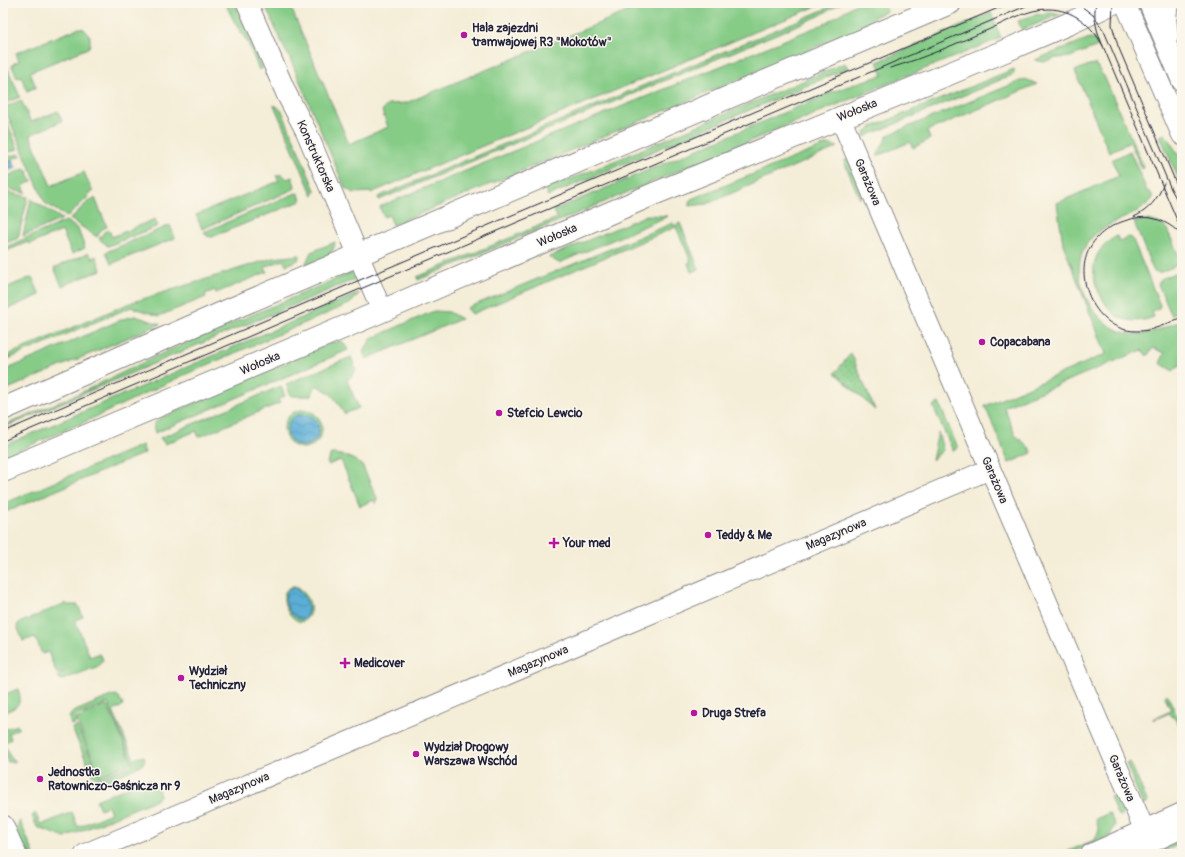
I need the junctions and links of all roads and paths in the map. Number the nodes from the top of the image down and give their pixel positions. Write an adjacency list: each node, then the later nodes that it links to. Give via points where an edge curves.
1 (248, 3): 11 (street, Konstruktorska)
2 (950, 3): 11 (main road)
3 (1113, 3): 9 (main road, Wołoska, via 1000,53)
4 (1125, 3): 10 (street)
5 (1149, 3): 7 (street)
6 (1168, 3): 7 (street, via 1166,27)
7 (1172, 58): 8 (street)
8 (1182, 81)
9 (840, 117): 12 (main road, Wołoska, via 656,192); 14 (street, Garażowa)
10 (1182, 135)
11 (359, 255): 12 (street, Konstruktorska); 13 (main road)
12 (382, 311): 15 (main road, Wołoska)
13 (3, 409)
14 (990, 469): 19 (street, Garażowa); 21 (street, Magazynowa)
15 (3, 471)
16 (1182, 813): 19 (street)
17 (3, 825): 20 (street)
18 (1182, 828): 19 (street)
19 (1147, 837): 22 (street); 23 (street)
20 (16, 854)
21 (85, 854)
22 (1091, 854)
23 (1126, 854)

